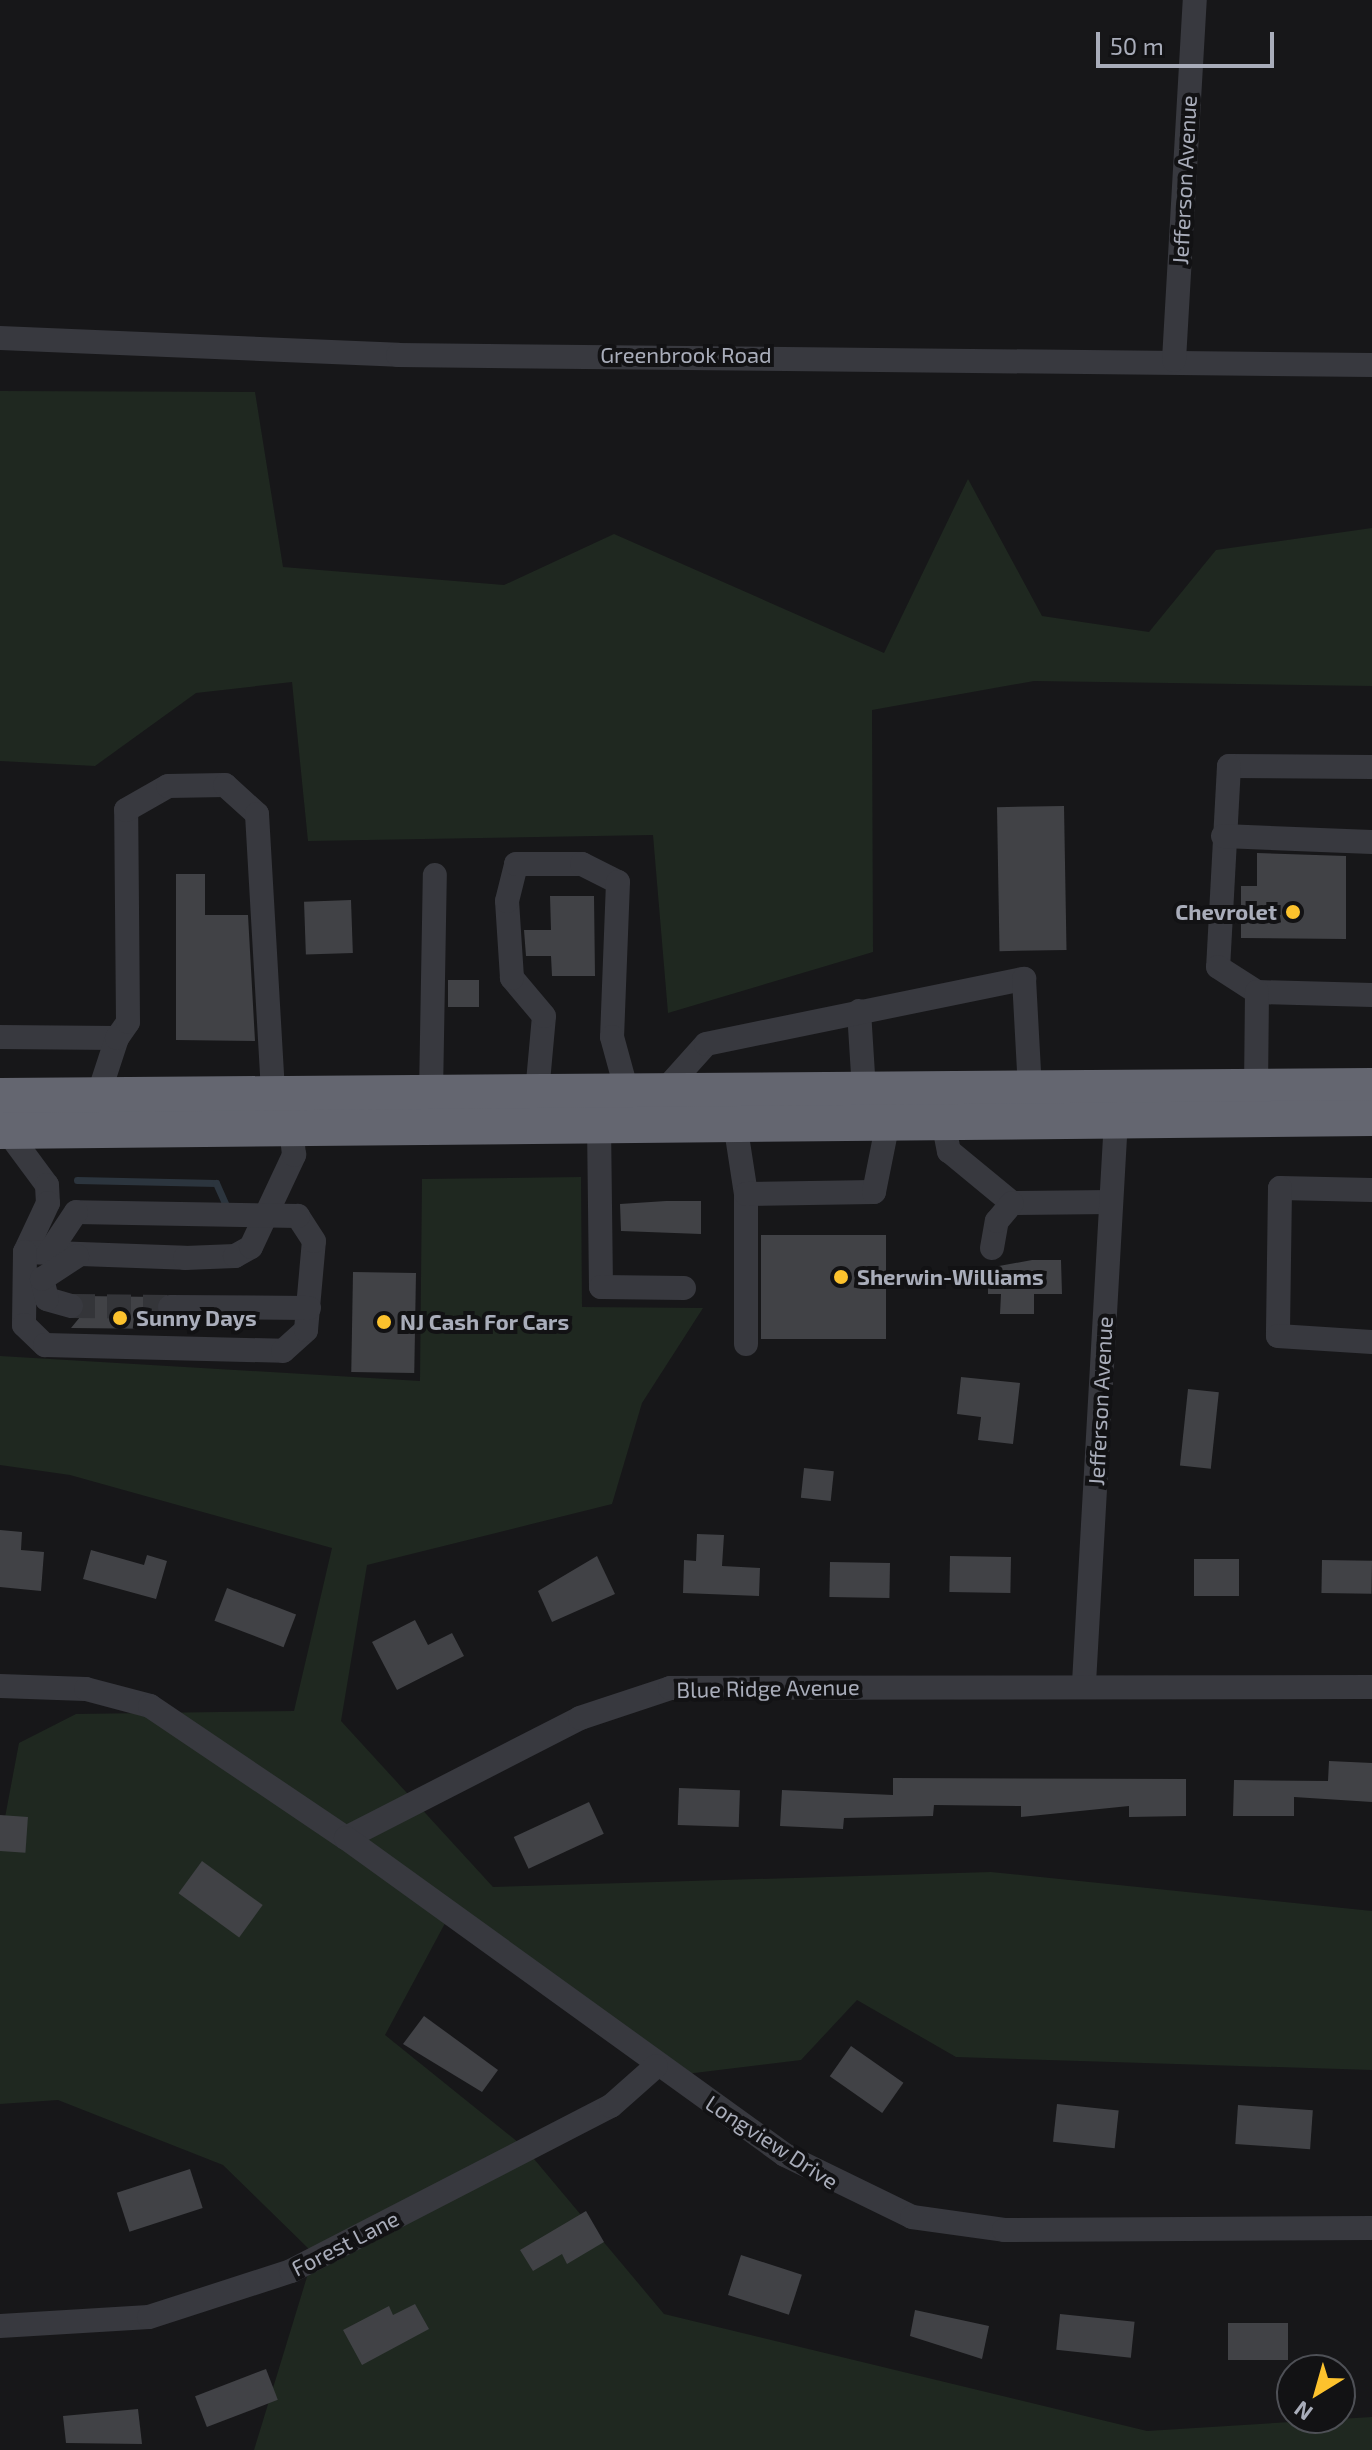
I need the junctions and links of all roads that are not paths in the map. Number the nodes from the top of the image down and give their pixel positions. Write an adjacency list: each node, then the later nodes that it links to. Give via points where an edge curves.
1 (1195, 0): 3 (street, Jefferson Avenue)
2 (0, 338): 3 (street, Greenbrook Road, via 398,355)
3 (1174, 360): 4 (street, Greenbrook Road)
4 (1372, 365)
5 (1372, 767): 6 (street, via 1229,766)
6 (1223, 828): 7 (street); 9 (street, via 1218,967)
7 (1372, 842)
8 (435, 875): 21 (street)
9 (1257, 992): 10 (street); 15 (street)
10 (1372, 995)
11 (859, 1011): 16 (street, via 1024,979); 17 (street); 19 (street, via 706,1044)
12 (0, 1037): 13 (street)
13 (117, 1038): 22 (street, via 128,1022 126,810 168,786 225,785 257,814); 23 (street)
14 (1372, 1086): 15 (highway)
15 (1256, 1088): 16 (highway)
16 (1030, 1090): 17 (highway)
17 (864, 1091): 19 (highway)
18 (627, 1092): 19 (highway); 20 (highway); 20 (street, via 612,1037 618,882 582,864 516,864 507,901 512,978 544,1016)
19 (663, 1092)
20 (537, 1093): 21 (highway)
21 (431, 1094): 22 (highway)
22 (273, 1095): 23 (highway)
23 (98, 1096): 25 (highway)
24 (1372, 1118): 26 (highway)
25 (2, 1119): 31 (highway); 38 (street, via 47,1185)
26 (1116, 1120): 27 (highway); 34 (street, Jefferson Avenue)
27 (943, 1121): 28 (highway); 35 (street, via 949,1151)
28 (888, 1122): 29 (highway); 33 (street, via 874,1192)
29 (735, 1123): 30 (highway); 33 (street)
30 (599, 1124): 31 (highway); 40 (street, via 601,1287)
31 (291, 1127): 36 (street, via 294,1155)
32 (1372, 1190): 44 (street, via 1280,1188 1278,1336)
33 (746, 1194): 45 (street)
34 (1111, 1202): 35 (street); 46 (street, Jefferson Avenue)
35 (1012, 1203): 37 (street, via 997,1221)
36 (273, 1212): 38 (street, via 76,1212); 39 (street, via 251,1247 235,1256); 43 (street, via 298,1216 314,1241)
37 (992, 1248)
38 (36, 1253): 39 (street); 43 (street, via 24,1325 45,1345 283,1351 306,1330)
39 (77, 1256): 41 (street, via 42,1279 47,1299)
40 (684, 1288)
41 (71, 1306)
42 (170, 1307): 43 (street)
43 (309, 1308)
44 (1372, 1342)
45 (746, 1344)
46 (1084, 1683): 48 (street, Blue Ridge Avenue); 49 (street, Blue Ridge Avenue, via 670,1688 580,1718)
47 (0, 1686): 49 (street, via 86,1689 150,1706)
48 (1372, 1687)
49 (346, 1838): 50 (street, Longview Drive)
50 (656, 2066): 51 (street, Longview Drive, via 831,2183 912,2217 1004,2230); 52 (street, Forest Lane, via 611,2106 291,2271 149,2317)
51 (1372, 2228)
52 (0, 2326)

